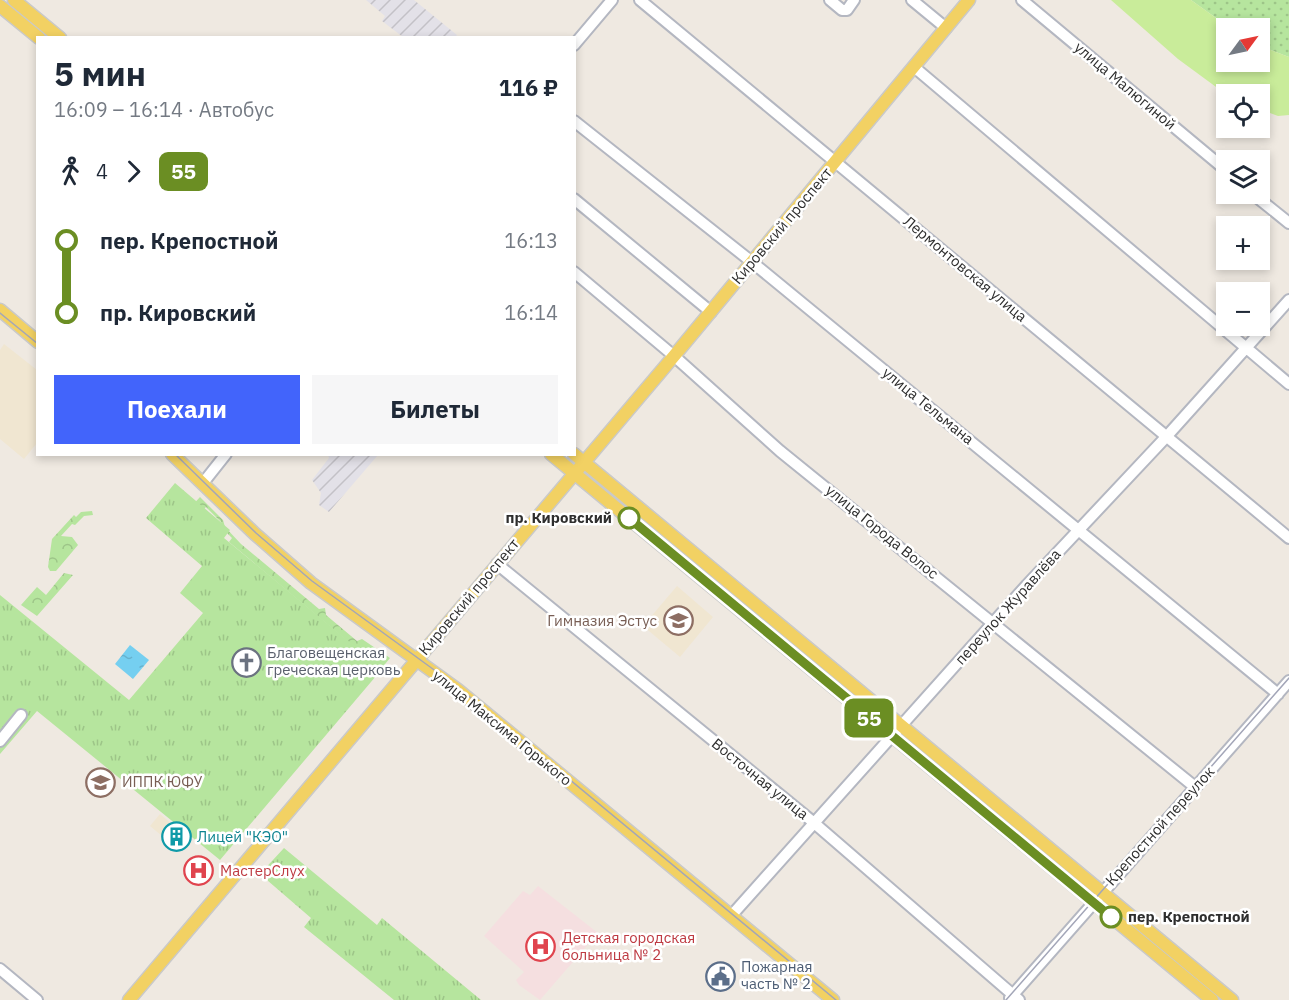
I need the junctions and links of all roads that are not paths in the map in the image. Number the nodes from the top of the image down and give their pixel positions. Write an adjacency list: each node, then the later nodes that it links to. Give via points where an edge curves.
1 (14, 0): 12 (main road)
2 (612, 0): 13 (street)
3 (640, 0): 16 (street, Лермонтовская улица)
4 (830, 0): 5 (street, via 847,10)
5 (854, 0)
6 (912, 0): 10 (street)
7 (969, 0): 10 (main road, Кировский проспект)
8 (1022, 0): 17 (street, улица Малюгиной)
9 (0, 6): 11 (main road)
10 (946, 28): 14 (main road, Кировский проспект)
11 (37, 36)
12 (58, 36)
13 (576, 43)
14 (914, 67): 16 (main road, Кировский проспект); 27 (street)
15 (576, 123): 21 (street, улица Тельмана)
16 (835, 162): 21 (main road, Кировский проспект); 30 (street, Лермонтовская улица)
17 (1216, 162)
18 (576, 201): 25 (street)
19 (1265, 204): 20 (street)
20 (1289, 223)
21 (752, 262): 25 (main road, Кировский проспект); 37 (street, улица Тельмана)
22 (576, 274): 28 (street, улица Города Волос)
23 (1289, 300): 27 (street, переулок Журавлёва)
24 (0, 310): 26 (main road)
25 (711, 312): 28 (main road, Кировский проспект)
26 (36, 340)
27 (1246, 349): 29 (street); 30 (street, переулок Журавлёва)
28 (674, 356): 34 (main road, Кировский проспект); 40 (street, улица Города Волос, via 780,451)
29 (1289, 384)
30 (1167, 436): 37 (street, переулок Журавлёва); 38 (street, Лермонтовская улица)
31 (174, 456): 36 (main road, улица Максима Горького)
32 (224, 456): 36 (street)
33 (553, 456): 35 (main road)
34 (579, 458): 35 (main road, Кировский проспект); 45 (main road)
35 (574, 473): 39 (main road, Кировский проспект); 46 (main road)
36 (203, 483): 41 (main road, улица Максима Горького, via 311,583)
37 (1079, 529): 40 (street, переулок Журавлёва); 43 (street, улица Тельмана)
38 (1289, 538)
39 (496, 564): 41 (main road, Кировский проспект); 49 (street, Восточная улица)
40 (994, 622): 45 (street, переулок Журавлёва); 48 (street, улица Города Волос)
41 (415, 661): 51 (main road, улица Максима Горького, via 458,690); 55 (main road, Кировский проспект)
42 (1289, 681): 43 (street, Крепостной переулок)
43 (1278, 694): 48 (street, Крепостной переулок)
44 (21, 715): 47 (street)
45 (900, 726): 46 (street, переулок Журавлёва); 50 (main road)
46 (891, 736): 49 (street, переулок Журавлёва); 50 (main road)
47 (0, 741)
48 (1195, 787): 50 (street, Крепостной переулок)
49 (813, 822): 51 (street, переулок Журавлёва); 53 (street, Восточная улица)
50 (1096, 897): 53 (street, Крепостной переулок); 57 (main road); 58 (main road)
51 (730, 916): 56 (main road, улица Максима Горького)
52 (0, 969): 54 (street)
53 (1013, 998)
54 (37, 1000)
55 (129, 1000)
56 (833, 1000)
57 (1212, 1000)
58 (1232, 1000)

